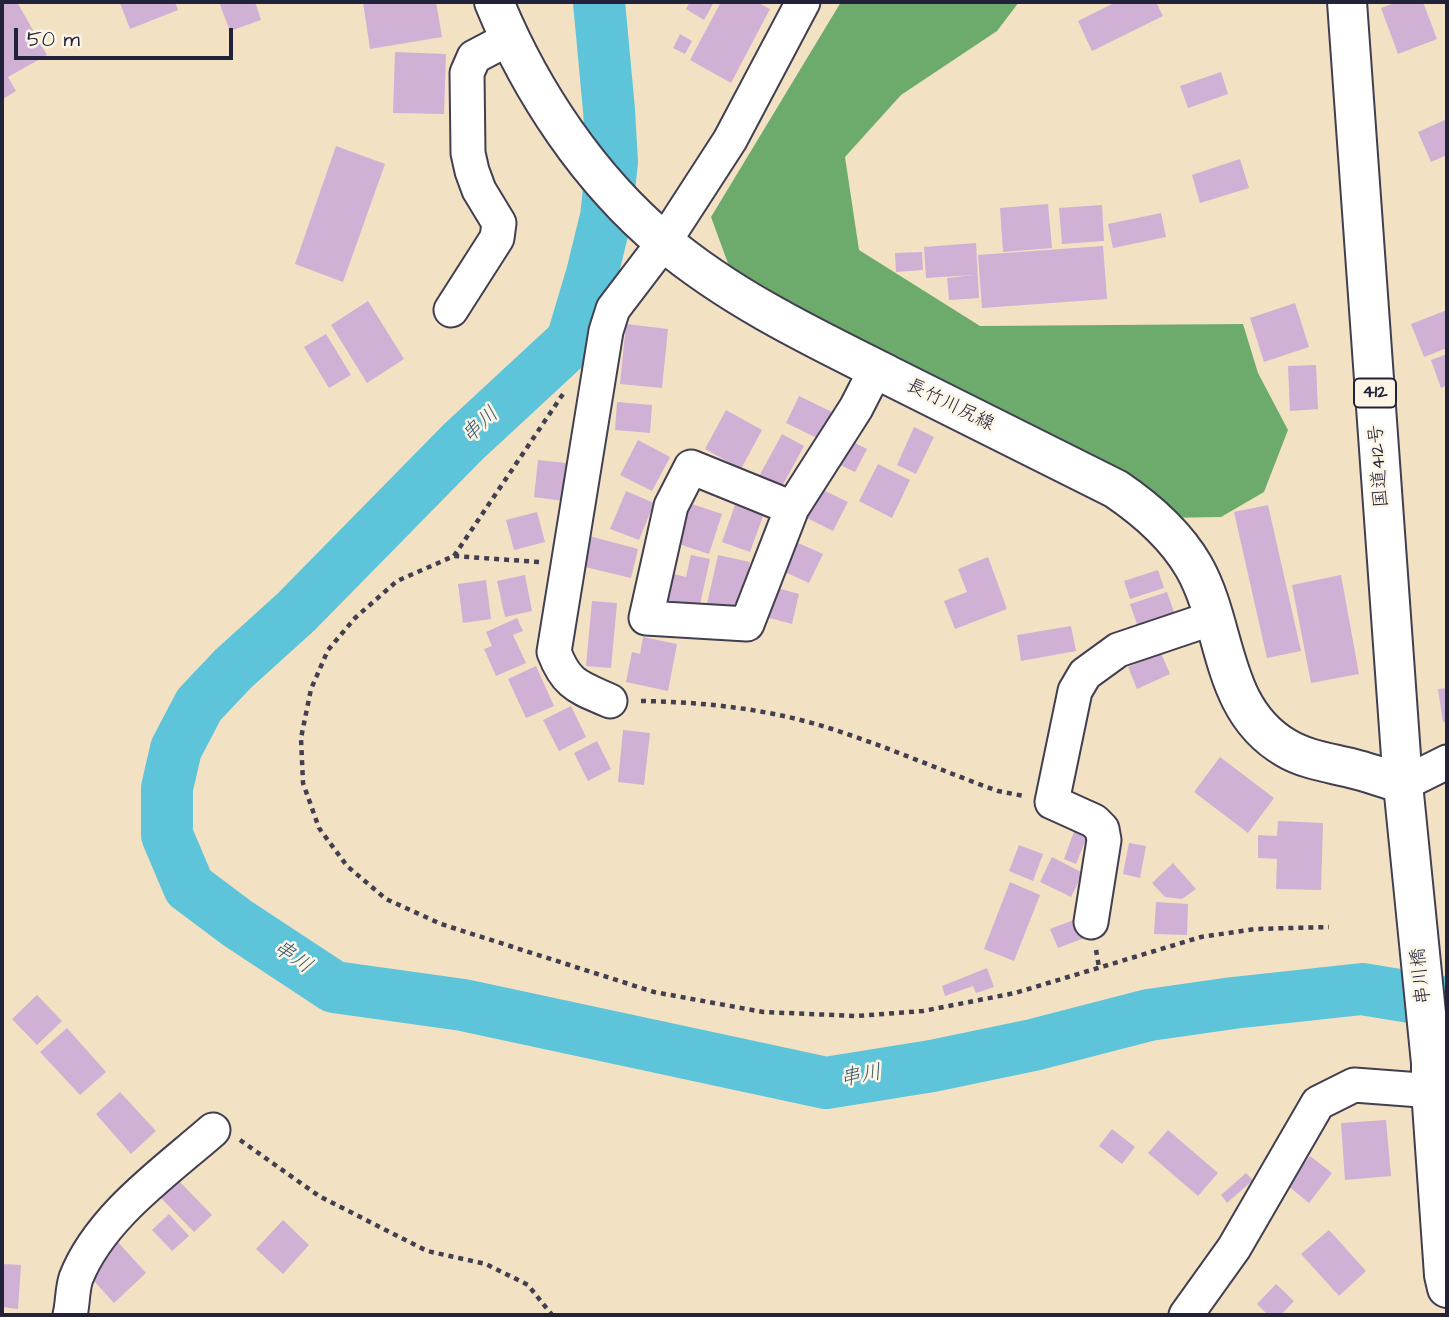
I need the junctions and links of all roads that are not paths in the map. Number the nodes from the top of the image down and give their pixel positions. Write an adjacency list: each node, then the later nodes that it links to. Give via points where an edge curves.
1 (494, 2): 4 (main road, 長竹川尻線)
2 (803, 2): 5 (street, via 730,141)
3 (1347, 2): 12 (main road, 国道412号 / 412)
4 (517, 52): 5 (main road, 長竹川尻線, via 569,138); 6 (street, via 474,57 467,73 468,153 479,190 499,223 497,238)
5 (658, 237): 7 (main road, 長竹川尻線, via 752,304); 10 (street, via 612,309 606,331 554,652 572,684)
6 (451, 310)
7 (876, 369): 8 (street); 9 (main road, 長竹川尻線, via 1133,500 1190,560)
8 (792, 508): 8 (street, via 747,624 646,618 671,506 691,467)
9 (1213, 618): 12 (main road, 長竹川尻線, via 1233,684 1253,719 1270,735 1306,757); 14 (street, via 1118,650 1085,674 1075,691 1052,802 1102,829)
10 (610, 701)
11 (1447, 762): 12 (street)
12 (1404, 784): 13 (main road, 国道412号 / 412)
13 (1413, 889): 15 (main road, 串川橋 / 412)
14 (1091, 922)
15 (1436, 1082): 17 (main road, 412); 19 (street, via 1354,1085 1318,1103 1234,1248)
16 (213, 1130): 18 (street, via 150,1183 98,1238 75,1281)
17 (1447, 1288)
18 (70, 1315)
19 (1186, 1315)

